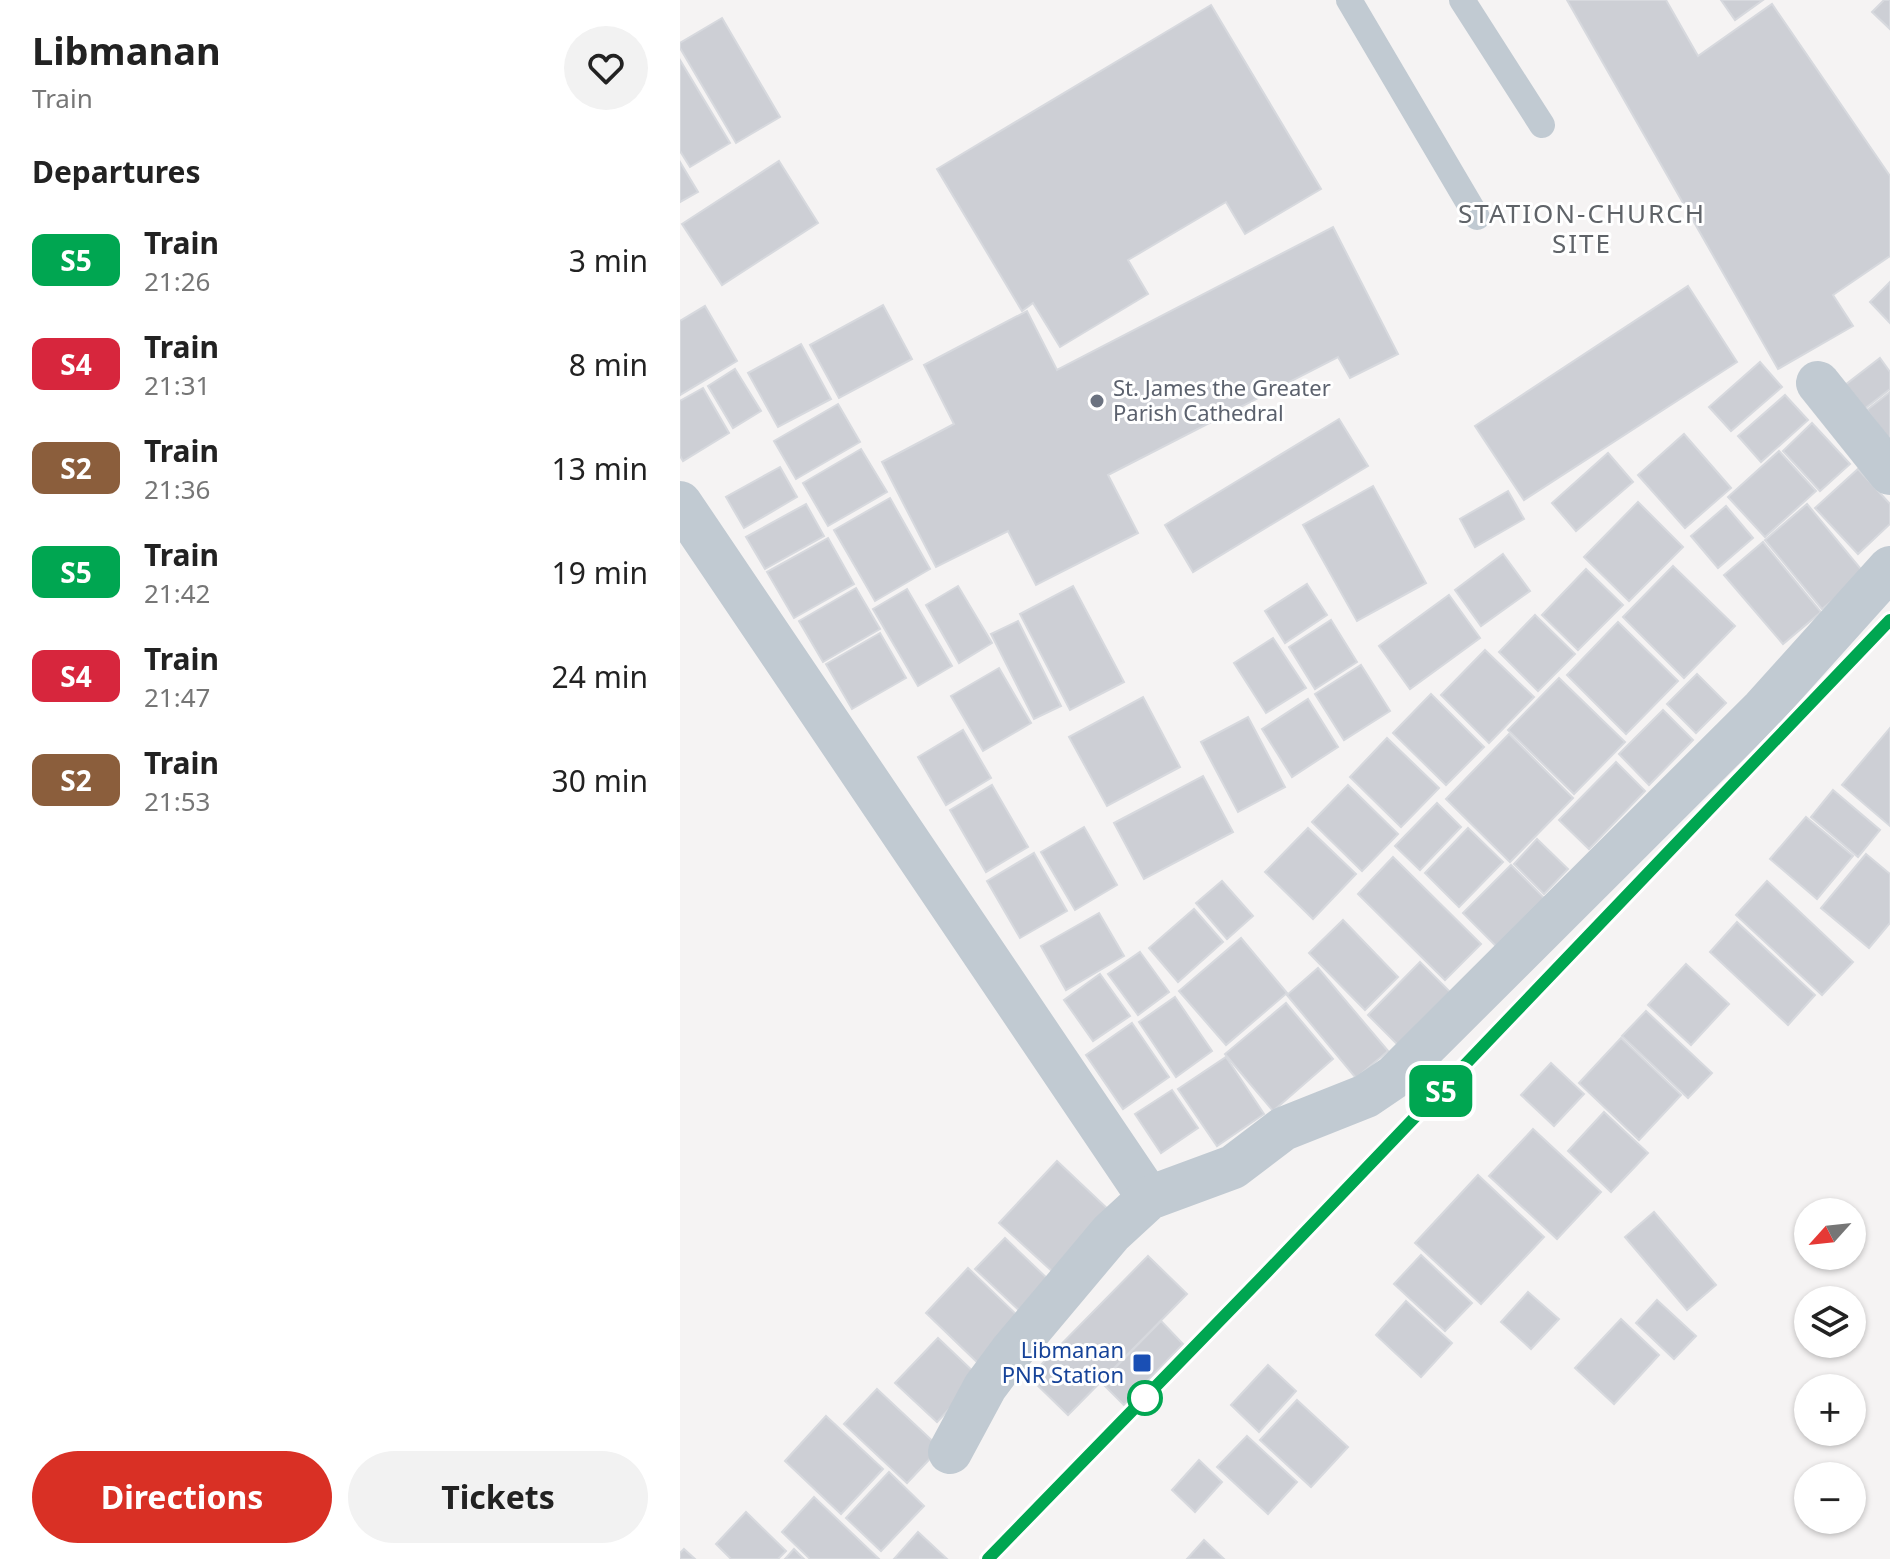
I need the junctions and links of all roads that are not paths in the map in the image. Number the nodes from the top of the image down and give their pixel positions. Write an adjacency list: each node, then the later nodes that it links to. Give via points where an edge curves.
1 (1349, 0): 4 (lane)
2 (1462, 0): 3 (lane)
3 (1542, 125)
4 (1477, 217)
5 (1818, 383): 6 (street)
6 (1890, 473)
7 (680, 503): 9 (street)
8 (1890, 568): 9 (street, via 1763,709 1394,1077 1366,1096 1283,1129 1233,1167)
9 (1149, 1198): 10 (street, via 1111,1233 1011,1352)
10 (950, 1452)

